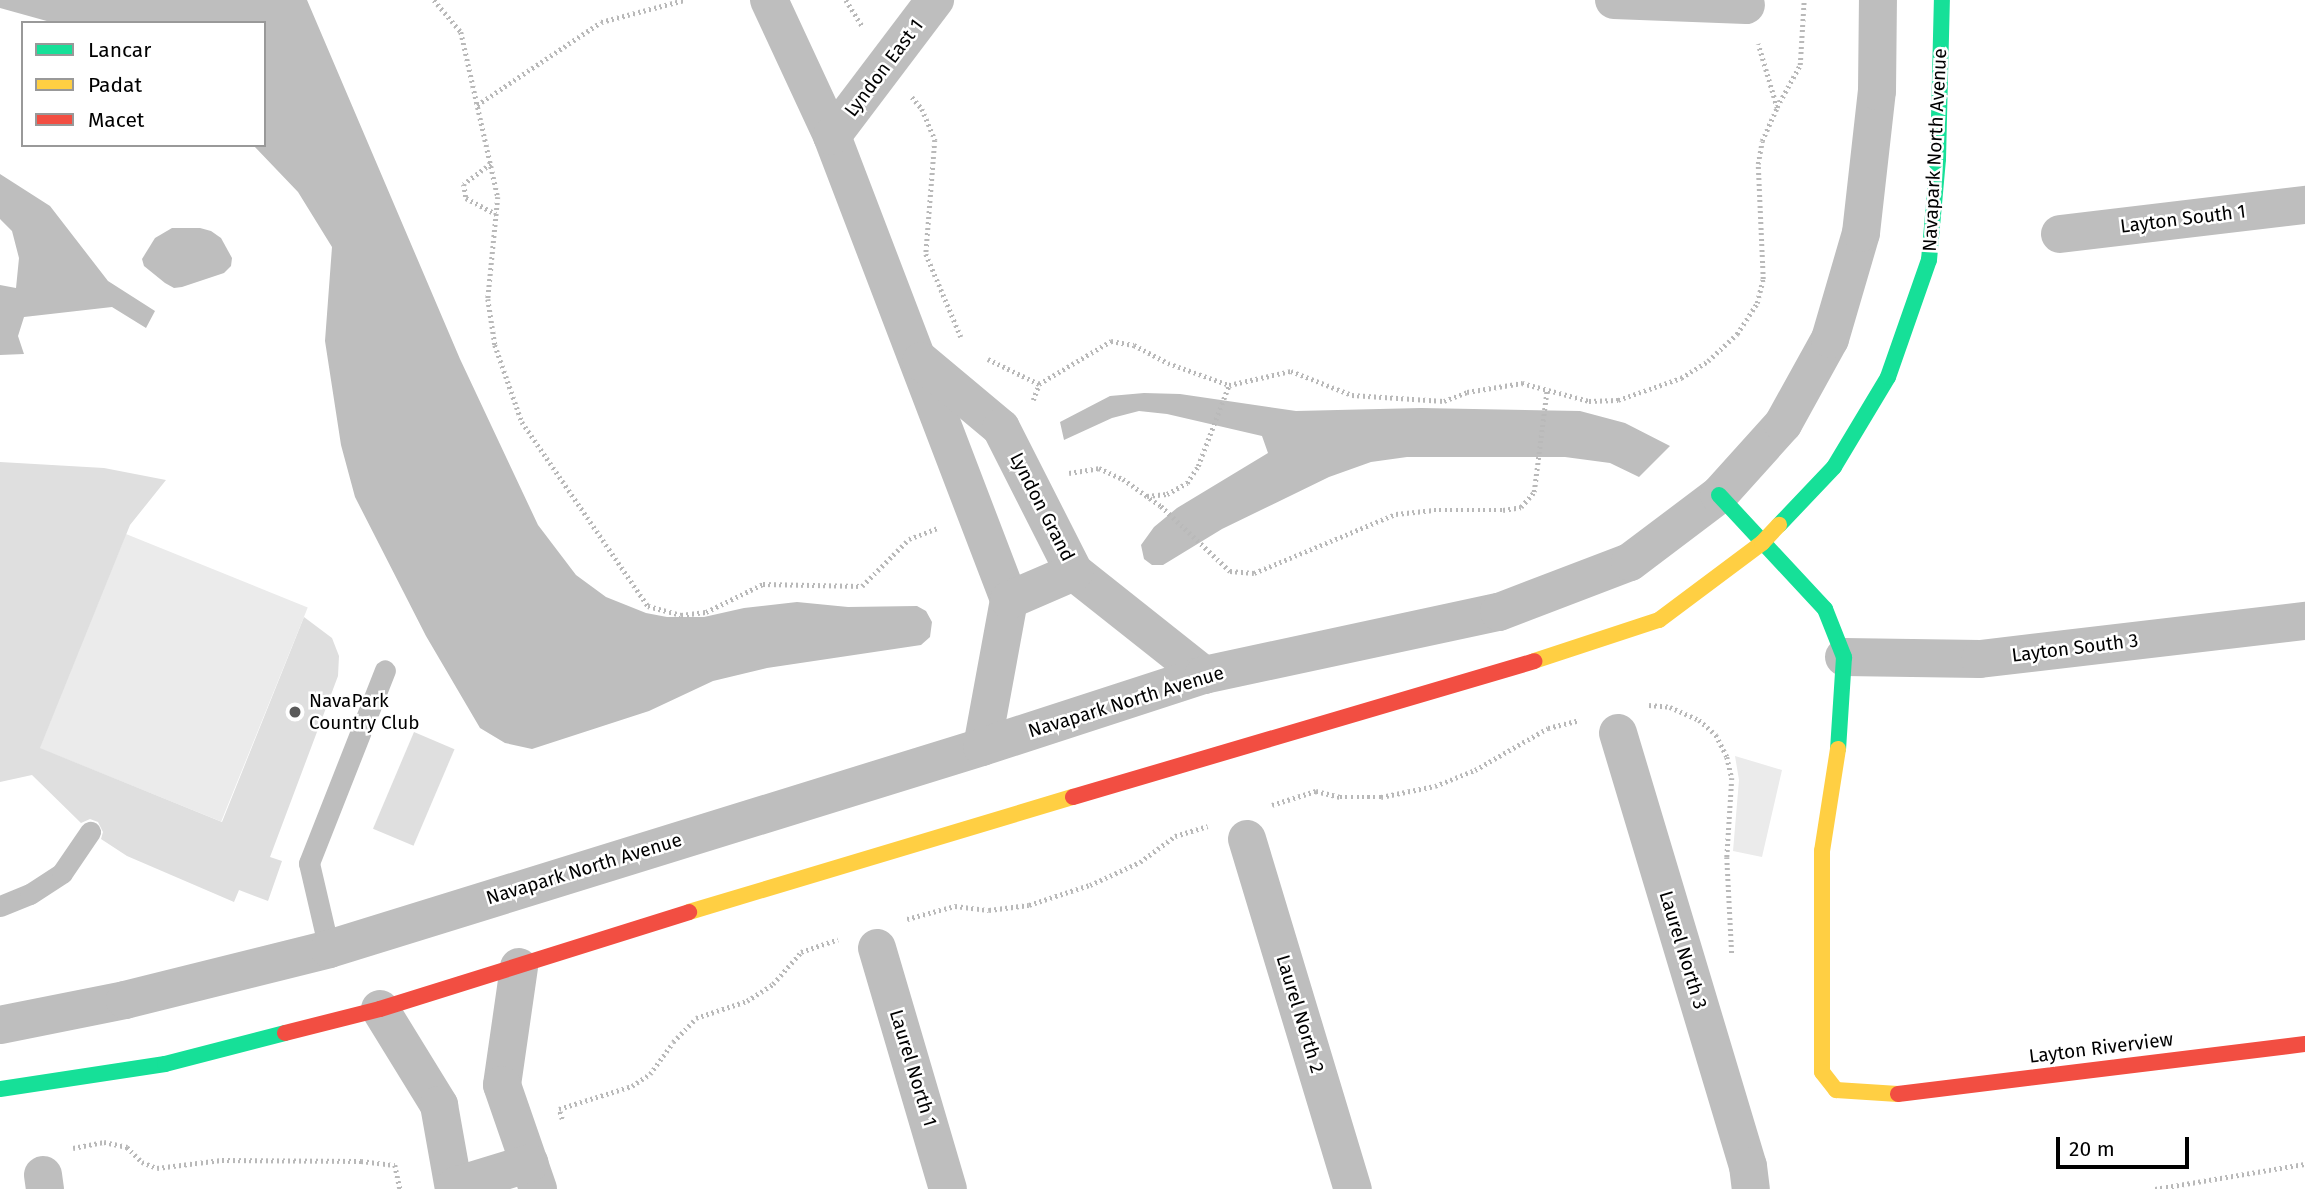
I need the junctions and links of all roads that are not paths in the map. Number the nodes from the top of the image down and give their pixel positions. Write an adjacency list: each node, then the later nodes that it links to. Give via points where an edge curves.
1 (769, 0): 7 (street, Lyndon Grand)
2 (935, 0): 7 (street, Lyndon East 1)
3 (1614, 0): 6 (street)
4 (1878, 0): 11 (street, Navapark North Avenue, via 1877,91 1860,233 1830,339 1783,424)
5 (1942, 0): 12 (street, Navapark North Avenue, via 1938,159 1929,260 1888,377 1835,467)
6 (1746, 5)
7 (832, 136): 10 (street, Lyndon Grand)
8 (2305, 205): 9 (street, Layton South 1)
9 (2060, 234)
10 (920, 359): 13 (street, Lyndon Grand, via 1001,428); 14 (street, Lyndon Grand)
11 (1719, 495): 12 (street); 18 (street, Navapark North Avenue, via 1630,562 1499,612)
12 (1762, 543): 16 (street, via 1825,609); 26 (street, Navapark North Avenue, via 1659,620 1516,667 843,864)
13 (1074, 572): 14 (street); 18 (street, Lyndon Grand)
14 (1009, 600): 20 (street)
15 (2305, 621): 16 (street, Layton South 3, via 1980,659)
16 (1844, 657): 29 (street, Layton Riverview, via 1841,732 1822,851 1822,1072 1836,1090 1902,1094)
17 (385, 670): 25 (lane, via 309,863)
18 (1204, 675): 20 (street, Navapark North Avenue)
19 (1618, 733): 32 (street, Laurel North 3)
20 (982, 747): 25 (street, Navapark North Avenue)
21 (90, 832): 23 (lane, via 62,873 30,894)
22 (1247, 839): 35 (street, Laurel North 2)
23 (0, 906)
24 (877, 948): 34 (street, Laurel North 1)
25 (329, 949): 28 (street, Navapark North Avenue, via 125,1000)
26 (519, 967): 27 (street, Navapark North Avenue); 31 (street, via 502,1084)
27 (380, 1009): 30 (street, Navapark North Avenue, via 164,1064); 33 (street, via 439,1105)
28 (0, 1025)
29 (2305, 1044)
30 (0, 1089)
31 (534, 1176): 33 (street)
32 (1750, 1177)
33 (455, 1187)
34 (948, 1189)
35 (1353, 1189)

